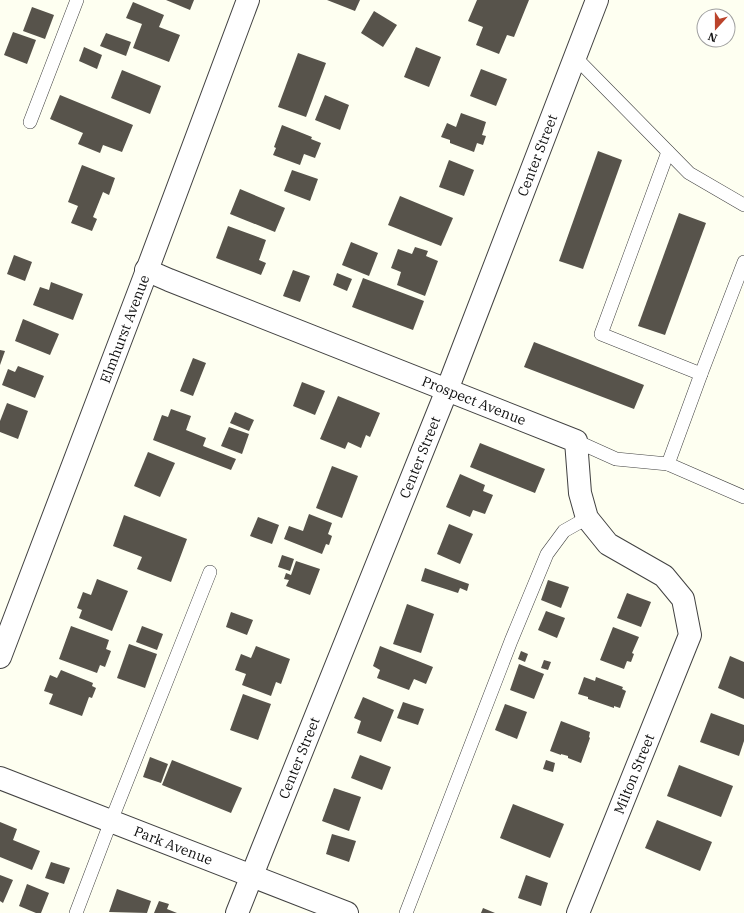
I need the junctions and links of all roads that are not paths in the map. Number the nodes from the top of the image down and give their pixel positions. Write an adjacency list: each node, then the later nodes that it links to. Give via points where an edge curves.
1 (77, 0): 5 (lane)
2 (248, 0): 9 (street, Elmhurst Avenue)
3 (597, 0): 4 (street, Center Street)
4 (575, 57): 6 (lane); 11 (street, Center Street)
5 (30, 122)
6 (668, 152): 7 (lane, via 689,173); 10 (lane, via 601,334)
7 (744, 205)
8 (744, 262): 10 (lane)
9 (146, 270): 11 (street, Prospect Avenue); 17 (street, Elmhurst Avenue)
10 (701, 374): 13 (lane)
11 (447, 390): 12 (street, Prospect Avenue); 20 (street, Center Street)
12 (576, 440): 13 (lane, via 616,459); 15 (street, via 580,493)
13 (668, 464): 14 (lane)
14 (744, 497)
15 (587, 518): 24 (lane, via 564,531 547,554); 25 (street, Milton Street, via 608,544 664,576 684,598 690,635)
16 (210, 572): 19 (lane)
17 (0, 658)
18 (0, 778): 19 (street, Park Avenue)
19 (111, 820): 20 (street, Park Avenue); 21 (lane)
20 (252, 875): 22 (street, Center Street); 23 (street, Park Avenue)
21 (76, 913)
22 (237, 913)
23 (347, 913)
24 (406, 913)
25 (578, 913)

